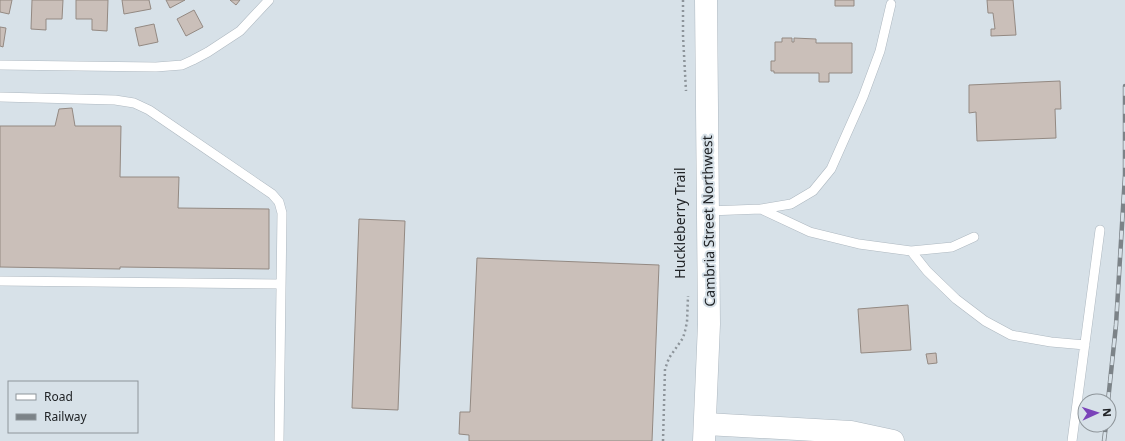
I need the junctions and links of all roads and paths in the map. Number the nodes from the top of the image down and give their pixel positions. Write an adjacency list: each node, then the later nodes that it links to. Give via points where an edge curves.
1 (269, 0): 5 (lane, via 240,31 182,65)
2 (683, 0): 7 (path)
3 (706, 0): 9 (street, Cambria Street Northwest)
4 (891, 4): 8 (lane, via 880,52 831,168 813,191 791,204)
5 (0, 65)
6 (0, 97): 14 (lane, via 115,100 134,103 155,115 272,194 279,202 282,213)
7 (686, 97)
8 (761, 210): 9 (lane); 12 (lane, via 810,232 859,244)
9 (708, 211): 17 (street, Cambria Street Northwest, via 710,324)
10 (1100, 230): 16 (lane)
11 (974, 237): 12 (lane, via 952,247)
12 (911, 251): 16 (lane, via 927,271 956,299 985,321 1011,335)
13 (0, 281): 14 (lane)
14 (281, 284): 18 (lane)
15 (688, 293): 19 (path, Huckleberry Trail, via 683,338 668,358 665,369)
16 (1085, 345): 21 (lane)
17 (705, 432): 20 (street, via 851,432)
18 (279, 441)
19 (663, 441)
20 (893, 441)
21 (1072, 441)

